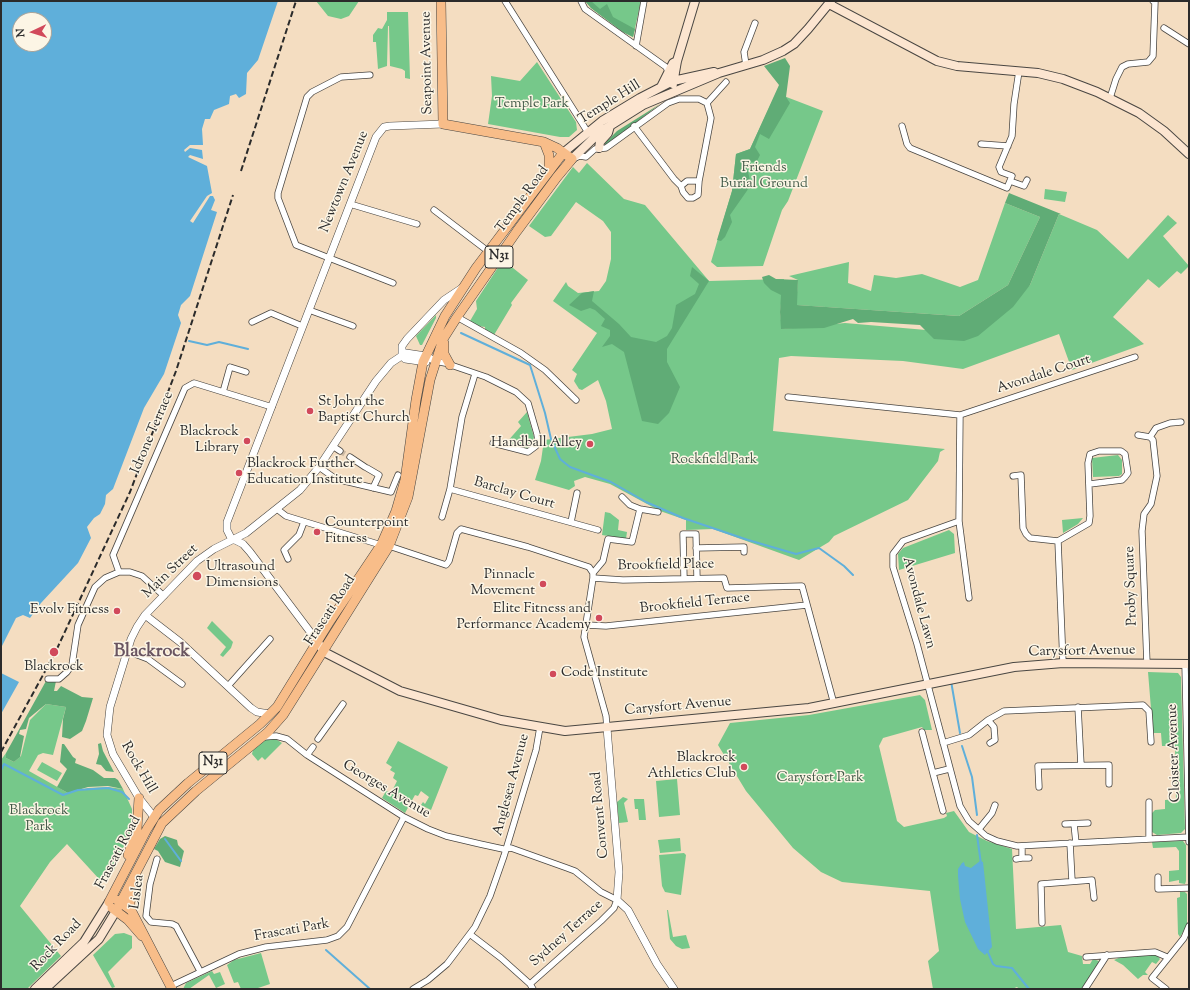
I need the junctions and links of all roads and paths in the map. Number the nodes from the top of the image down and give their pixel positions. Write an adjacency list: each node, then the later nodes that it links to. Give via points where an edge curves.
1 (441, 1): 24 (highway, Seapoint Avenue)
2 (505, 1): 28 (street)
3 (581, 1): 11 (street, via 585,9)
4 (644, 1): 11 (street)
5 (695, 1): 12 (main road)
6 (1153, 1): 22 (street, via 1155,2 1152,56 1148,62 1122,67)
7 (830, 2): 13 (main road, via 794,44 775,55); 14 (main road, via 937,61 957,66)
8 (755, 23): 13 (street, via 744,52)
9 (1164, 28): 10 (street)
10 (1189, 43)
11 (636, 46): 15 (street, via 666,67)
12 (677, 61): 15 (main road, via 673,63); 18 (main road)
13 (746, 65): 16 (main road)
14 (1019, 71): 22 (main road, via 1063,79); 31 (street, via 1012,136)
15 (669, 72): 20 (main road)
16 (718, 73): 18 (main road, Temple Hill, via 711,72); 21 (main road, Temple Hill)
17 (370, 75): 45 (street, via 341,77 307,97 278,193 279,204 296,245)
18 (674, 81): 20 (main road, Temple Hill); 21 (main road)
19 (726, 82): 23 (street)
20 (660, 88): 28 (main road, Temple Hill)
21 (671, 92): 25 (main road, Temple Hill, via 643,105)
22 (1110, 98): 34 (main road, via 1139,113)
23 (707, 104): 26 (street, via 692,98 674,100 661,106); 38 (street, via 711,118)
24 (443, 124): 29 (highway, Newtown Avenue); 41 (street, Newtown Avenue, via 384,128 376,136)
25 (611, 126): 32 (main road); 35 (main road, Temple Hill, via 588,142)
26 (634, 126): 32 (street, via 606,148); 40 (street)
27 (902, 126): 39 (street, via 910,148 1007,188)
28 (587, 131): 33 (main road, Temple Hill)
29 (544, 142): 33 (highway, Newtown Avenue); 36 (highway, via 549,155)
30 (981, 144): 31 (street)
31 (1008, 146): 39 (street, via 999,167 1001,172 1012,176)
32 (599, 148): 35 (street, via 586,157)
33 (563, 152): 35 (highway, Newtown Avenue); 36 (highway, Temple Road / N31)
34 (1189, 154)
35 (572, 159): 49 (highway, Temple Road / N31, via 521,225)
36 (549, 170): 44 (highway, Temple Road / N31)
37 (1027, 180): 39 (street, via 1024,186)
38 (699, 181): 40 (street, via 687,181); 40 (street, via 698,195 693,198 688,198)
39 (1010, 181)
40 (681, 186)
41 (350, 204): 43 (street); 45 (street, Newtown Avenue)
42 (434, 210): 44 (street)
43 (417, 224)
44 (489, 252): 47 (highway, Temple Road / N31)
45 (329, 258): 46 (street); 48 (street, Newtown Avenue)
46 (393, 283)
47 (463, 288): 54 (street, Temple Road, via 444,300 429,315 404,343); 56 (highway, Temple Road / N31, via 445,316)
48 (309, 310): 51 (street, Newtown Avenue); 52 (street)
49 (457, 317): 53 (highway, Temple Road / N31); 63 (street, via 545,370)
50 (252, 322): 51 (street, via 271,313)
51 (302, 326): 64 (street, Newtown Avenue)
52 (353, 326)
53 (443, 340): 57 (highway, Temple Road / N31); 58 (highway, via 444,354)
54 (402, 356): 56 (street, via 405,359); 71 (street, via 390,363 377,379 337,449)
55 (1135, 357): 65 (street, Avondale Court)
56 (425, 359): 57 (street); 89 (highway, Frascati Road / N31, via 415,404 405,480)
57 (435, 361): 58 (street); 89 (highway, Frascati Road / N31, via 409,492 403,514)
58 (450, 365): 60 (street)
59 (246, 372): 61 (street, via 230,367)
60 (474, 374): 69 (street, via 516,392 528,403 538,441 528,452); 76 (street, via 462,417)
61 (223, 392): 64 (street, Idrone Terrace); 93 (street, Idrone Terrace, via 194,384 185,388 113,555)
62 (788, 397): 65 (street, Avondale Court)
63 (576, 400)
64 (272, 407): 87 (street, via 227,522 228,534)
65 (960, 415): 83 (street)
66 (1181, 422): 68 (street, via 1156,428)
67 (1138, 436): 68 (street)
68 (1150, 437): 107 (street, Proby Square, via 1153,440 1157,476 1151,504 1144,514 1142,531)
69 (493, 443)
70 (350, 457): 75 (street, via 379,475)
71 (319, 467): 75 (street, via 336,479); 79 (street, via 300,490)
72 (398, 475): 75 (street, via 391,492)
73 (1013, 476): 88 (street, via 1021,475 1023,528 1026,534 1030,538)
74 (1090, 484): 74 (street, via 1122,480 1128,474 1125,454 1121,451 1099,451 1090,454); 88 (street, via 1089,523)
75 (373, 488)
76 (450, 489): 82 (street); 85 (street, Barclay Court)
77 (577, 493): 85 (street, Barclay Court)
78 (622, 498): 80 (street)
79 (277, 509): 84 (street, via 286,516); 87 (street)
80 (640, 509): 81 (street); 94 (street, via 632,542 608,539 603,562)
81 (658, 512)
82 (442, 517)
83 (959, 521): 98 (street); 111 (street, Avondale Lawn, via 903,541 893,554 893,567)
84 (304, 522): 89 (street); 92 (street, via 299,534 284,550)
85 (571, 522): 86 (street, Barclay Court)
86 (598, 530)
87 (236, 539): 97 (street, Main Street, via 214,549 197,561); 103 (street, via 250,552)
88 (1058, 541): 106 (street)
89 (385, 546): 94 (street, via 446,565 457,533 461,530 580,563 589,567); 103 (highway, Frascati Road / N31); 104 (highway, Frascati Road / N31)
90 (696, 548): 91 (street, via 744,547); 95 (street, via 696,534 683,534); 96 (street)
91 (744, 552)
92 (288, 559)
93 (119, 572): 97 (street, via 142,576); 109 (street, via 105,578 95,587 78,625 74,660 67,672 59,679)
94 (593, 576): 95 (street, Brookfield Place); 101 (street)
95 (684, 578): 96 (street, Brookfield Place)
96 (696, 578): 99 (street, Brookfield Place, via 724,578 727,588 802,586)
97 (164, 596): 100 (street, Main Street)
98 (969, 598)
99 (807, 605): 101 (street, Brookfield Terrace, via 606,626); 114 (street)
100 (145, 615): 105 (street, Rock Hill); 112 (street, via 180,642)
101 (586, 625): 120 (street, via 584,637)
102 (270, 639): 112 (street)
103 (317, 641): 104 (main road); 117 (highway, Frascati Road / N31, via 277,707)
104 (323, 651): 119 (main road, Carysfort Avenue, via 400,691 468,712); 122 (highway, Frascati Road / N31, via 283,714)
105 (127, 652): 110 (street, via 148,659); 135 (street, Rock Hill, via 110,707 107,728 110,747)
106 (1063, 663): 107 (main road, Carysfort Avenue); 111 (main road, Carysfort Avenue, via 1006,668)
107 (1147, 664): 108 (main road, Carysfort Avenue)
108 (1187, 664): 116 (street, Cloister Avenue)
109 (48, 679)
110 (182, 684)
111 (928, 684): 114 (main road, Carysfort Avenue); 125 (street)
112 (228, 686): 117 (street, via 257,712)
113 (343, 704): 123 (street)
114 (834, 704): 120 (main road, Carysfort Avenue, via 788,711)
115 (1078, 707): 118 (street, via 1004,710); 124 (street, via 1143,705 1149,711); 129 (street)
116 (1188, 709): 132 (street, Cloister Avenue)
117 (270, 714): 139 (highway, Frascati Road / N31, via 166,803)
118 (988, 720): 125 (street, via 970,736); 126 (street, via 994,727 995,740)
119 (540, 728): 120 (main road, Carysfort Avenue, via 565,731); 151 (street, Anglesea Avenue, via 536,750)
120 (607, 728): 160 (street, Convent Road, via 619,872)
121 (922, 732): 131 (street)
122 (261, 737): 128 (street, Georges Avenue, via 276,736 287,739); 141 (highway, Frascati Road / N31)
123 (318, 739)
124 (1151, 742)
125 (943, 743): 130 (street)
126 (990, 743)
127 (313, 747): 128 (street)
128 (307, 755): 140 (street, Georges Avenue)
129 (1081, 765): 133 (street, via 1109,765); 134 (street, via 1038,766)
130 (949, 769): 131 (street); 145 (street, via 960,806 969,822)
131 (933, 773): 138 (street)
132 (1189, 775): 146 (street, Cloister Avenue)
133 (1109, 784)
134 (1039, 788)
135 (139, 798): 139 (street, Rock Hill); 156 (highway, N31, via 136,830)
136 (1149, 802): 147 (street)
137 (995, 805): 145 (street)
138 (943, 812)
139 (154, 817): 141 (highway, Frascati Road); 156 (highway, Frascati Road / N31)
140 (404, 817): 151 (street, Georges Avenue, via 446,836); 174 (street, Frascati Park, via 347,928 338,936 327,940 266,947 239,954)
141 (162, 823): 154 (highway, Frascati Road / N31)
142 (1088, 823): 144 (street)
143 (1065, 824): 144 (street)
144 (1074, 824): 149 (street)
145 (979, 829): 150 (street, via 997,841)
146 (1189, 836): 147 (street); 148 (street, Cloister Avenue)
147 (1149, 839): 149 (street)
148 (1189, 842)
149 (1073, 843): 150 (street); 157 (street)
150 (1022, 846): 152 (street, via 1019,859)
151 (506, 849): 160 (street, Georges Avenue, via 511,848 574,871 601,892); 167 (street, Anglesea Avenue, via 490,896)
152 (1029, 858)
153 (157, 859): 174 (street, Lislea, via 150,884 146,916 151,922 176,926)
154 (137, 870): 162 (highway, N31); 163 (highway)
155 (1158, 877): 158 (street, via 1158,889)
156 (121, 879): 161 (highway, Frascati Road / N31)
157 (1072, 881): 159 (street, via 1092,880); 165 (street, via 1041,884)
158 (1189, 888)
159 (1094, 898)
160 (617, 900): 175 (street, Sydney Terrace, via 614,908); 180 (street, via 628,910 657,964)
161 (110, 902): 162 (highway, via 114,899); 164 (highway, via 109,906); 177 (main road, Rock Road, via 91,934)
162 (122, 902): 163 (highway); 164 (highway, Frascati Road / N31)
163 (130, 908): 169 (highway)
164 (116, 912): 169 (highway, via 128,920); 178 (main road, Rock Road, via 99,939)
165 (1042, 923)
166 (1189, 926): 168 (street)
167 (471, 935): 175 (street, via 502,958); 179 (street, Anglesea Avenue, via 447,964)
168 (1184, 938): 170 (street); 173 (street)
169 (146, 940): 176 (highway)
170 (1189, 943)
171 (1107, 955): 172 (street); 173 (street, via 1155,952); 181 (street)
172 (1086, 957)
173 (1167, 957): 182 (street, via 1152,978)
174 (200, 971): 176 (street, Frascati Park)
175 (532, 986)
176 (172, 987)
177 (35, 989)
178 (45, 989)
179 (413, 989)
180 (674, 989)
181 (1085, 989)
182 (1166, 989)

